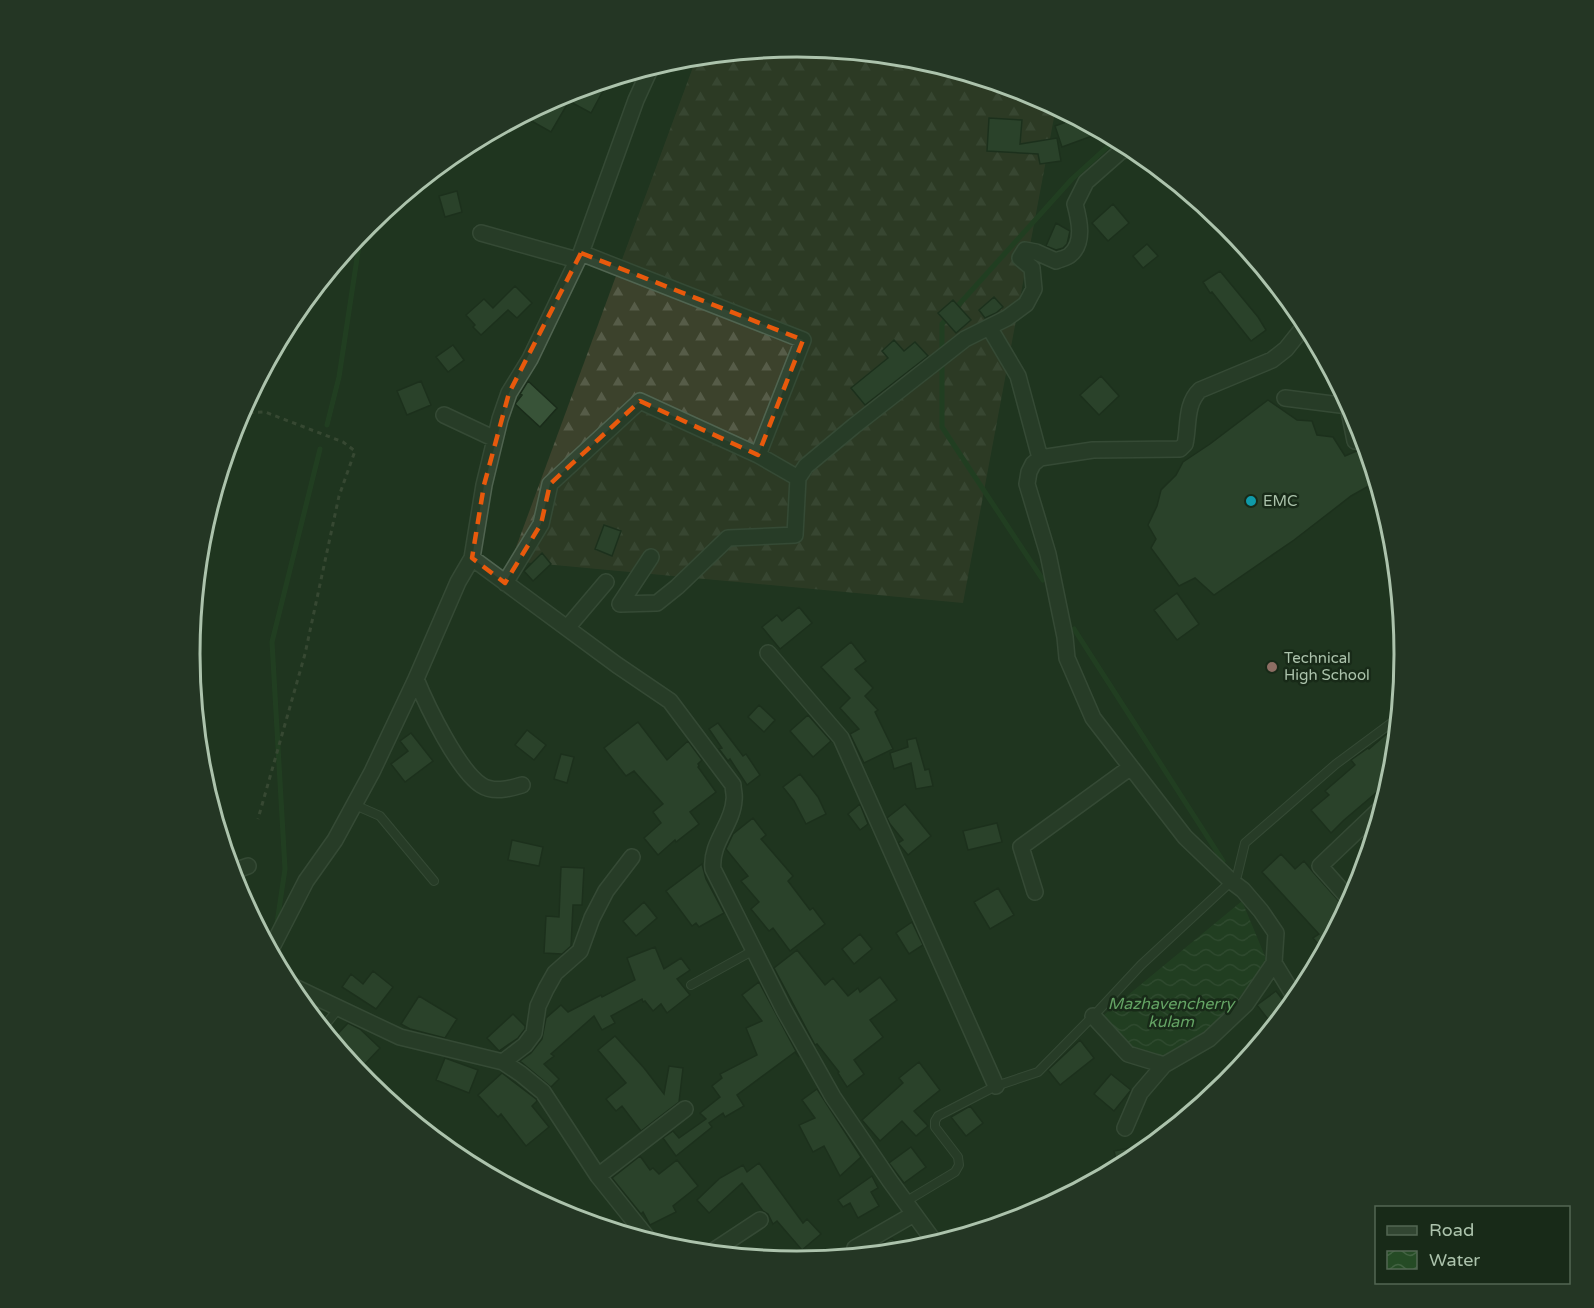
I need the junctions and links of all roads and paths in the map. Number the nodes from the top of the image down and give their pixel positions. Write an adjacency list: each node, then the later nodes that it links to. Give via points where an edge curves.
1 (647, 76): 4 (street)
2 (1120, 152): 5 (street, via 1086,182 1075,204 1080,221 1078,243 1070,255 1056,261 1024,250 1020,258 1032,268 1034,289 1026,304)
3 (481, 233): 4 (street)
4 (579, 256): 11 (street, via 530,359 509,393); 12 (street, via 803,340)
5 (989, 327): 13 (street, via 1018,375); 14 (street, via 965,339 932,364 806,466)
6 (1299, 332): 13 (street, via 1272,360 1200,390 1191,403 1185,444 1180,449 1093,450)
7 (1285, 398): 8 (street)
8 (1339, 405)
9 (251, 413): 27 (path, via 265,412 343,442 355,451 339,495 305,654)
10 (444, 415): 11 (street)
11 (495, 439): 16 (street)
12 (758, 454): 14 (street); 18 (street, via 640,401 550,484 541,524)
13 (1040, 458): 23 (street, via 1033,464 1027,484 1048,554 1067,658 1093,718)
14 (798, 478): 15 (street, via 795,535 728,538 657,603 620,604)
15 (651, 557)
16 (472, 558): 18 (street); 21 (street)
17 (606, 582): 19 (street)
18 (505, 583): 19 (street)
19 (567, 628): 36 (street, via 670,701 733,785 732,812 712,857 713,869)
20 (768, 652): 46 (street, via 841,738)
21 (416, 679): 24 (street, via 453,752 468,772 482,786 494,789); 25 (street)
22 (1390, 724): 32 (lane, via 1336,764 1245,843 1237,876)
23 (1131, 766): 32 (street, via 1185,837); 33 (street, via 1021,847)
24 (522, 785)
25 (355, 805): 31 (lane, via 380,816); 35 (street, via 306,881)
26 (1371, 817): 34 (street, via 1320,866)
27 (258, 819)
28 (632, 857): 44 (street, via 606,891 580,951 555,974 546,989 538,1006 534,1032 525,1045)
29 (248, 866): 30 (street)
30 (240, 869)
31 (434, 881)
32 (1231, 881): 37 (street, via 1243,890 1276,933); 42 (lane)
33 (1035, 892)
34 (1344, 893)
35 (275, 942)
36 (754, 950): 38 (lane); 50 (street, via 833,1097)
37 (1274, 963): 39 (street); 45 (street, via 1246,1004 1209,1039)
38 (691, 985)
39 (1290, 990)
40 (305, 992): 41 (street)
41 (339, 1008): 43 (lane); 44 (street, via 400,1037)
42 (1093, 1016): 45 (street, via 1128,1054); 46 (lane, via 1038,1072)
43 (327, 1022)
44 (503, 1062): 49 (street, via 543,1092)
45 (1164, 1065): 48 (street, via 1140,1093)
46 (996, 1086): 50 (lane, via 938,1116 935,1127 958,1157 958,1168)
47 (685, 1109): 49 (street)
48 (1125, 1128)
49 (598, 1176): 52 (street)
50 (910, 1208): 53 (street); 55 (street)
51 (760, 1220): 54 (street)
52 (642, 1231)
53 (930, 1236)
54 (720, 1246)
55 (855, 1248)

